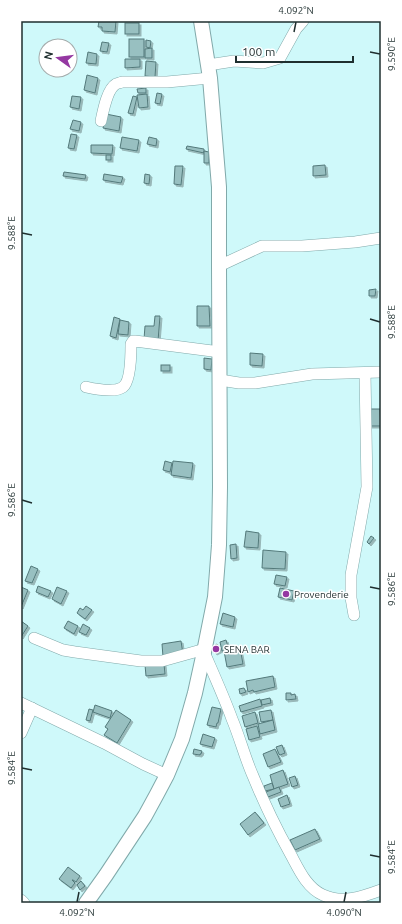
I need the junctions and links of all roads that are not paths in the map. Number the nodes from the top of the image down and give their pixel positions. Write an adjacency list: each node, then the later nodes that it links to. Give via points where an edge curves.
1 (201, 21): 3 (main road)
2 (303, 21): 3 (street, via 280,58 263,63 234,61)
3 (209, 71): 4 (street, via 167,82 115,84 108,94); 6 (main road, via 219,187)
4 (101, 121)
5 (381, 238): 6 (street, via 302,246 262,246)
6 (219, 266): 7 (main road)
7 (220, 352): 10 (main road); 11 (street, via 133,341 129,370 123,387 111,390)
8 (381, 372): 9 (street)
9 (365, 373): 10 (street, via 312,374 255,383); 12 (street, via 366,487 351,575)
10 (220, 380): 14 (main road, via 219,545 215,597)
11 (86, 387)
12 (354, 615)
13 (34, 638): 14 (street, via 63,650 141,661 162,661)
14 (205, 651): 18 (main road, via 182,739); 20 (street, via 252,776 277,830 302,876)
15 (21, 703): 16 (street)
16 (32, 708): 17 (street); 18 (street)
17 (21, 733)
18 (167, 775): 23 (main road, via 145,816)
19 (381, 890): 20 (street, via 345,900)
20 (318, 899)
21 (21, 900): 22 (street)
22 (24, 903)
23 (86, 903)

